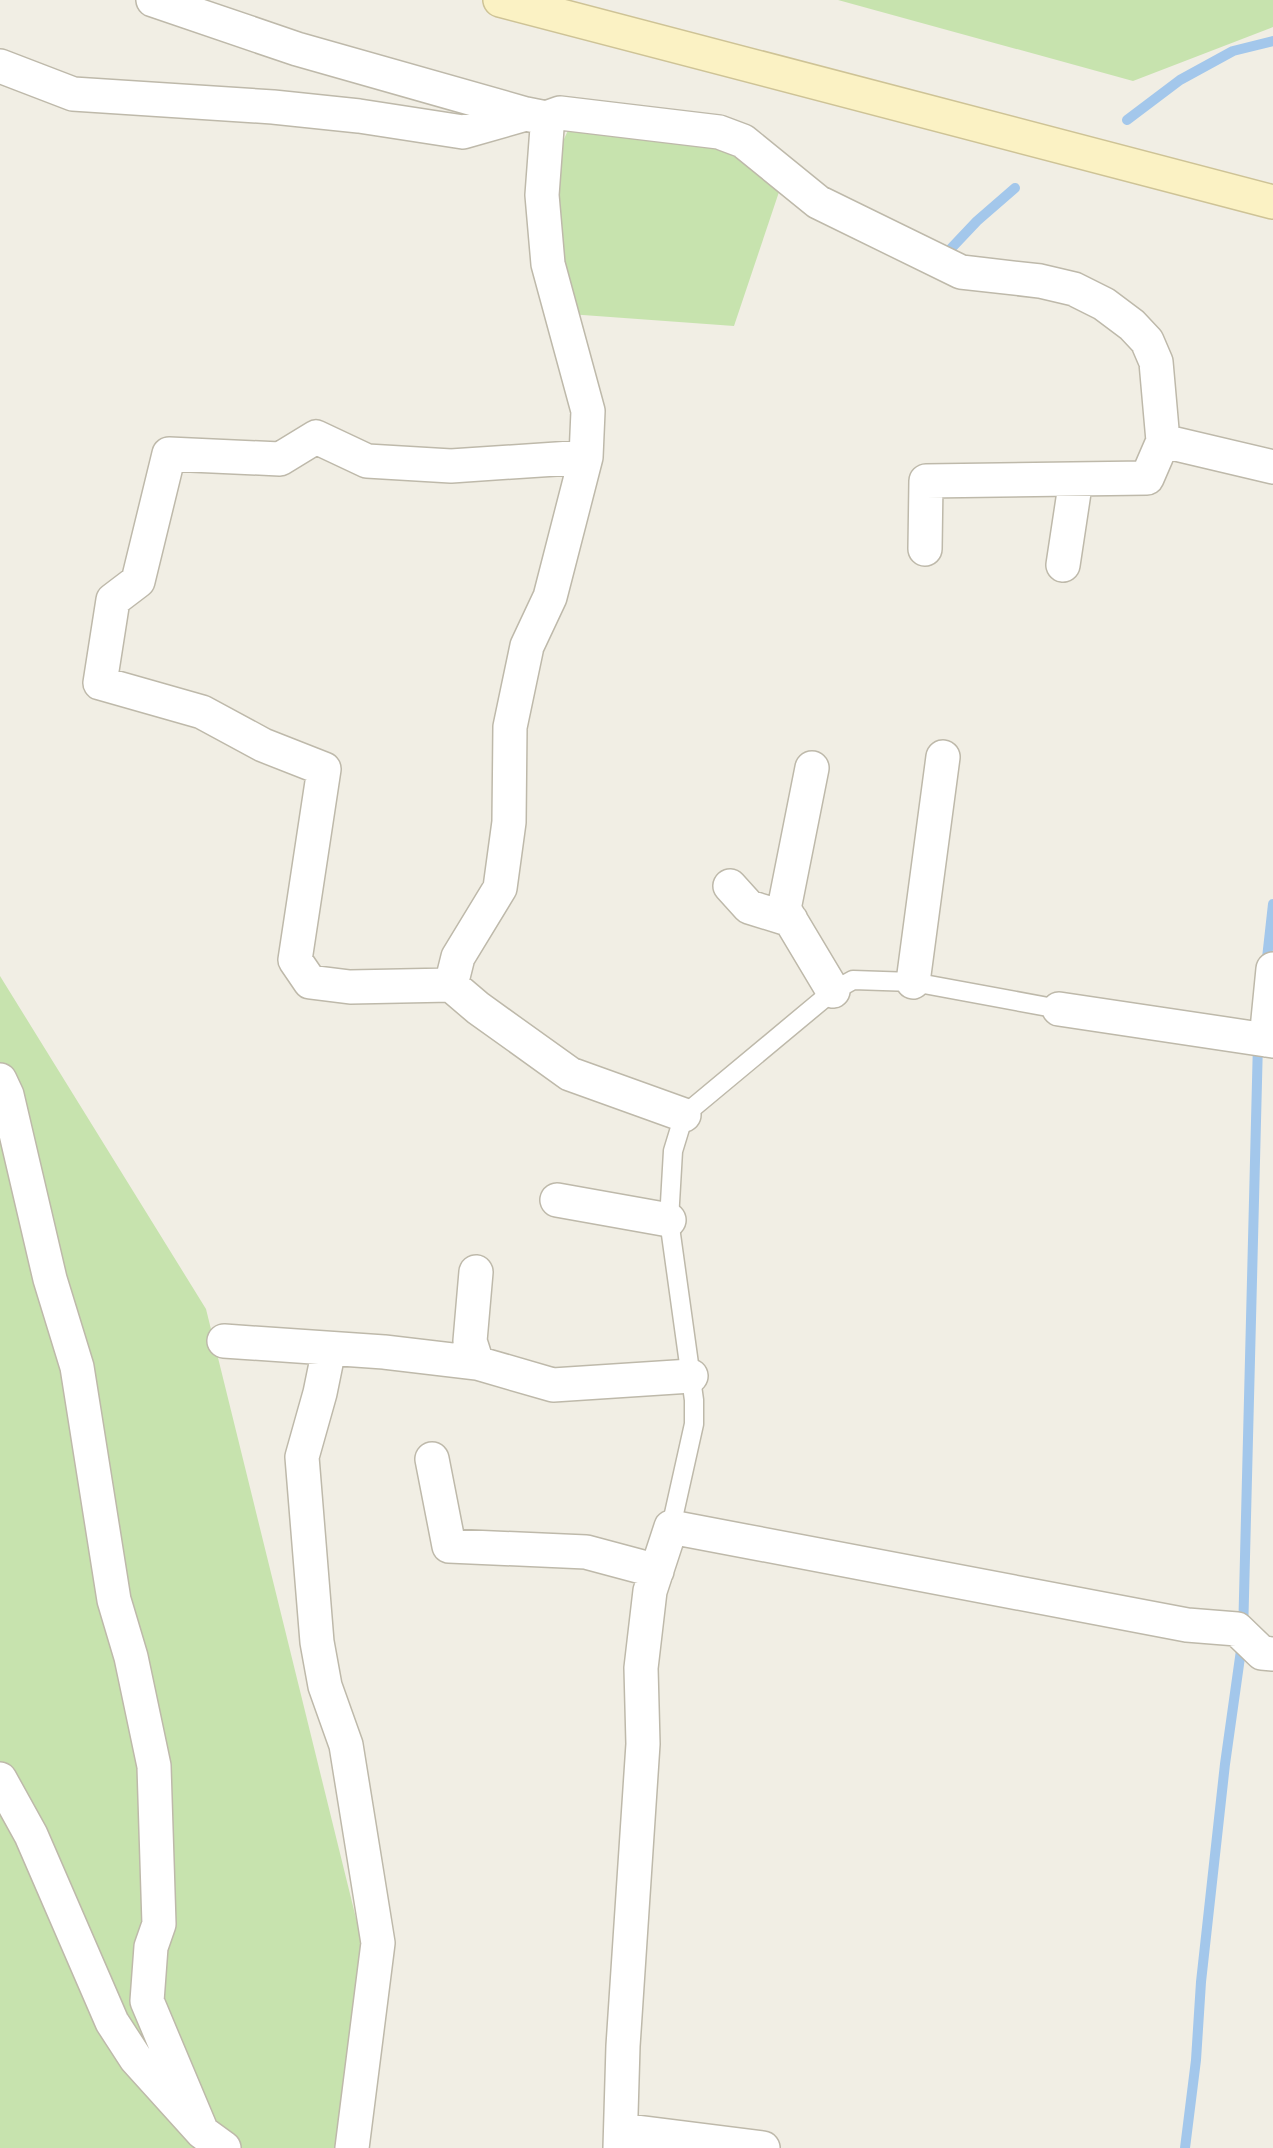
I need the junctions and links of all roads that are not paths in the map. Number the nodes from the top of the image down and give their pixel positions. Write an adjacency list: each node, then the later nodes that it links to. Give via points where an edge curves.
1 (153, 0): 4 (street, via 297,49)
2 (500, 0): 5 (street)
3 (0, 66): 4 (street, via 74,94 359,116 463,132)
4 (536, 116): 6 (street, via 560,113 719,132 743,141 818,202 962,272 1040,281 1074,289 1104,304 1147,341 1156,362); 7 (street, via 547,128 542,195 548,264 588,411)
5 (1273, 202)
6 (1163, 441): 8 (street); 9 (street, via 1147,478)
7 (586, 457): 18 (street, via 550,597 527,646 510,727 509,822 500,888 458,957); 18 (street, via 451,466 367,461 316,437 280,459 169,454 138,581 113,600 100,683 202,712 263,745 324,769 295,960 310,982 350,987)
8 (1273, 467)
9 (1076, 479): 10 (street, via 926,481); 11 (street)
10 (925, 549)
11 (1063, 564)
12 (943, 757): 17 (street)
13 (812, 768): 15 (street, via 784,909)
14 (730, 886): 15 (street, via 749,906)
15 (791, 920): 19 (street)
16 (1273, 969): 21 (street)
17 (914, 982): 19 (lane, via 853,980); 20 (lane)
18 (451, 985): 23 (street, via 570,1074)
19 (833, 991): 23 (lane)
20 (1059, 1008): 21 (street)
21 (1269, 1041)
22 (0, 1080): 37 (street, via 7,1095 50,1279 77,1367 114,1600 131,1657 154,1766 159,1924 151,1947 147,2001)
23 (684, 1115): 25 (lane, via 673,1151)
24 (557, 1200): 25 (street)
25 (669, 1220): 30 (lane)
26 (476, 1272): 29 (street, via 470,1341)
27 (224, 1341): 28 (street)
28 (329, 1349): 29 (street); 38 (street, via 302,1457 316,1642 325,1686 346,1745 378,1943)
29 (477, 1363): 30 (street, via 553,1385)
30 (691, 1376): 32 (lane, via 694,1424)
31 (432, 1459): 33 (street, via 449,1546 586,1552)
32 (671, 1527): 33 (street); 34 (street, via 1187,1625 1237,1629 1262,1653)
33 (657, 1571): 36 (street, via 650,1591 640,1668 643,1744 623,2046)
34 (1273, 1654)
35 (0, 1779): 37 (street, via 31,1835 112,2022 136,2059)
36 (621, 2139): 39 (street)
37 (213, 2140)
38 (352, 2148)
39 (763, 2148)

